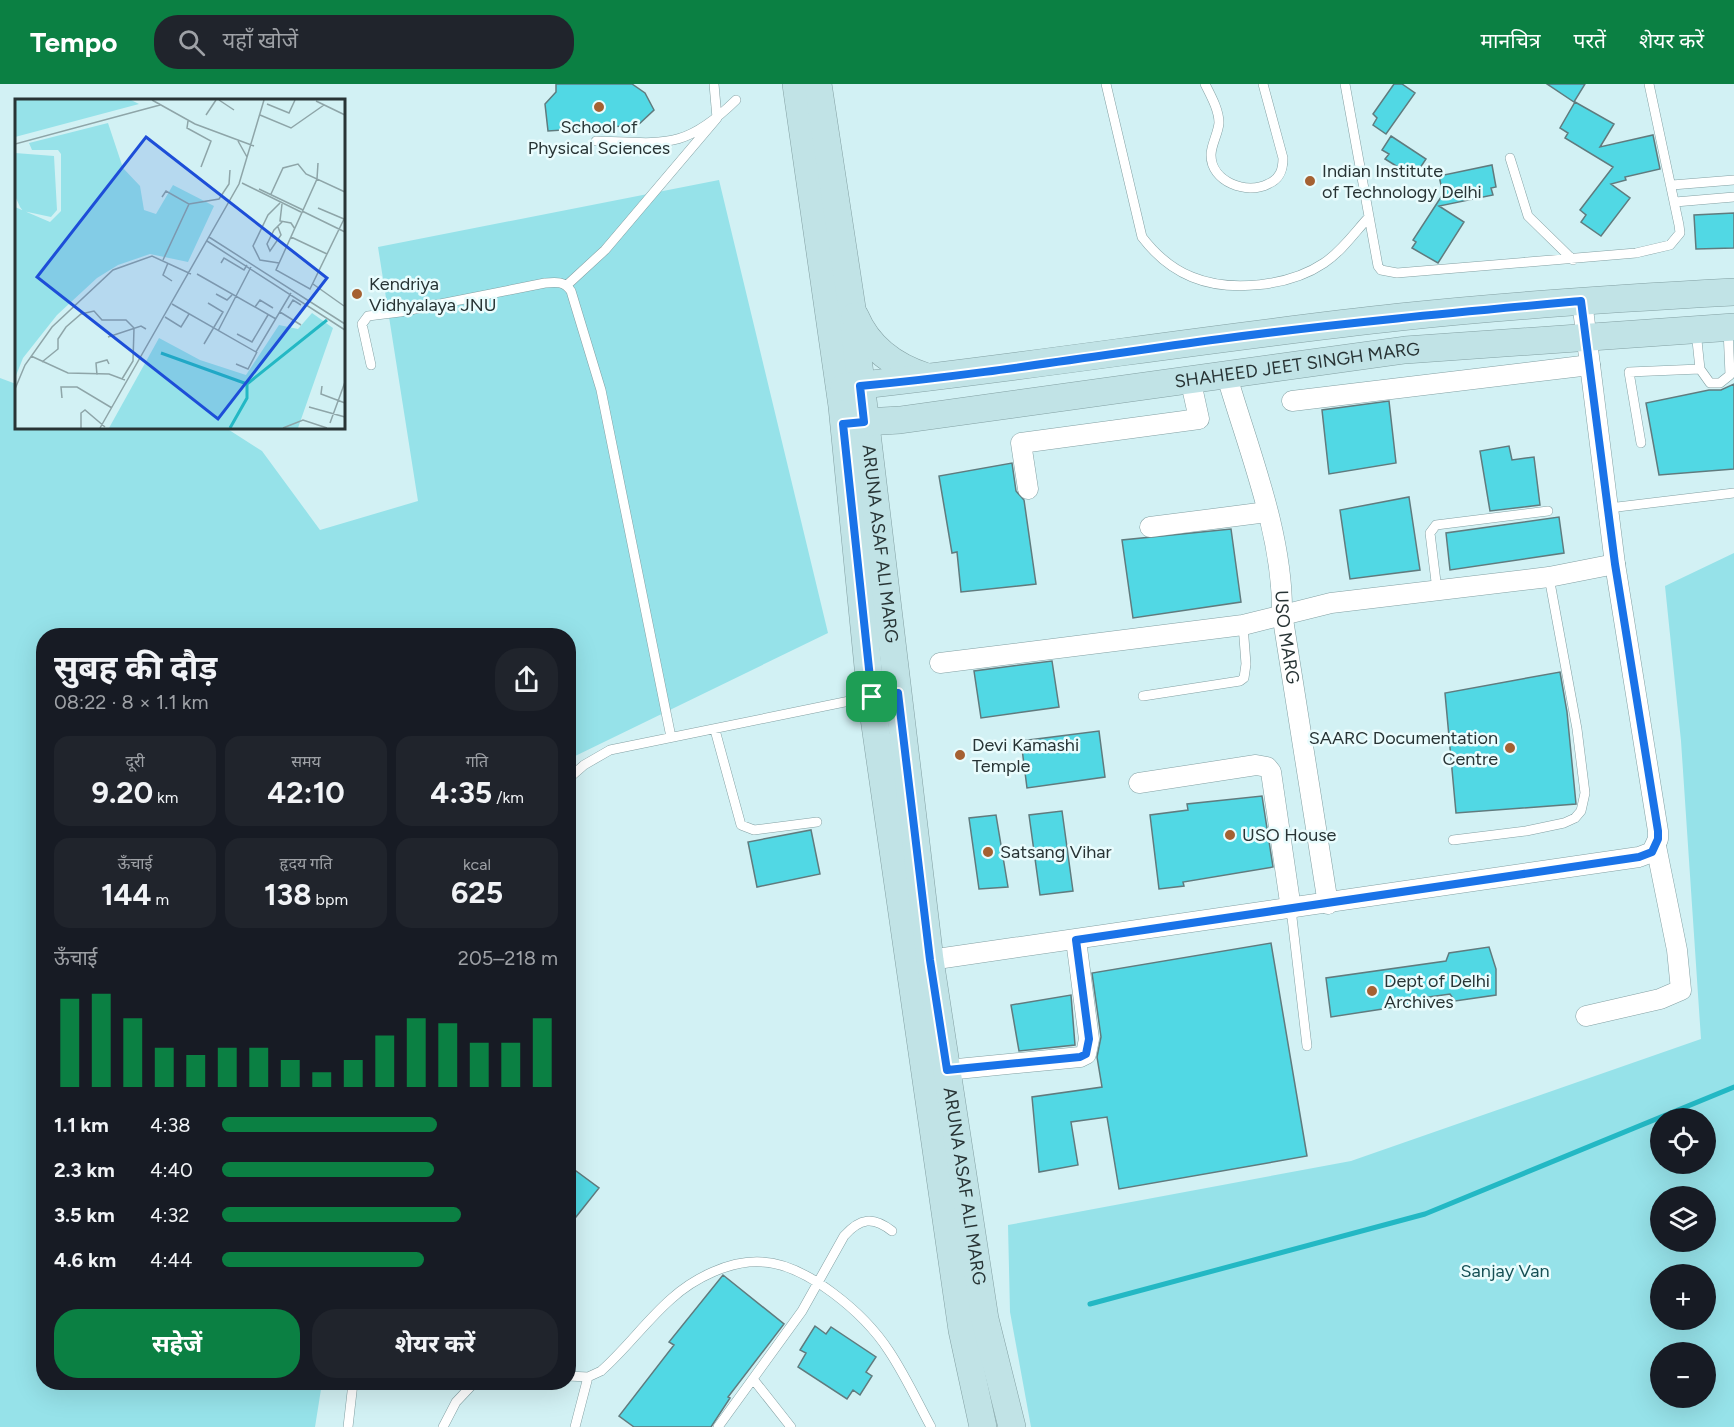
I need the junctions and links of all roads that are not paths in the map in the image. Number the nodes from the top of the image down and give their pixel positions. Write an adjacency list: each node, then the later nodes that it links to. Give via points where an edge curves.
1 (714, 84): 10 (lane)
2 (796, 84): 32 (main road, ARUNA ASAF ALI MARG)
3 (818, 84): 22 (main road, ARUNA ASAF ALI MARG)
4 (1106, 84): 17 (lane, via 1142,237 1169,263 1193,278 1227,285 1287,280 1335,255)
5 (1204, 84): 6 (lane, via 1219,124 1212,164 1230,183 1255,189 1276,180 1283,158)
6 (1263, 84)
7 (1345, 84): 17 (lane)
8 (1649, 84): 14 (lane)
9 (735, 99): 10 (lane)
10 (717, 118): 11 (lane, via 668,143); 19 (lane, via 604,250)
11 (596, 141)
12 (1510, 158): 18 (lane, via 1528,216)
13 (1734, 180): 14 (lane)
14 (1672, 185): 16 (lane)
15 (1734, 197): 16 (lane)
16 (1675, 202): 18 (lane, via 1680,233 1670,245)
17 (1369, 217): 18 (lane, via 1378,266 1388,272)
18 (1573, 260)
19 (567, 285): 26 (lane, via 545,283 368,316 362,324); 52 (lane, via 601,390)
20 (1734, 292): 21 (main road, SHAHEED JEET SINGH MARG)
21 (1581, 301): 25 (street); 30 (main road, SHAHEED JEET SINGH MARG, via 1401,317)
22 (852, 308): 30 (main road, via 863,332 880,352 902,368); 32 (main road, ARUNA ASAF ALI MARG)
23 (1731, 327): 24 (main road, SHAHEED JEET SINGH MARG); 28 (lane, via 1730,375 1720,383 1710,383)
24 (1696, 329): 25 (main road, SHAHEED JEET SINGH MARG); 28 (lane)
25 (1586, 336): 27 (street); 29 (main road, SHAHEED JEET SINGH MARG, via 1405,350)
26 (372, 365)
27 (1590, 365): 33 (street); 38 (street)
28 (1700, 369): 35 (lane, via 1629,372)
29 (1226, 373): 31 (main road, SHAHEED JEET SINGH MARG); 40 (street, USO MARG)
30 (927, 377): 32 (main road, SHAHEED JEET SINGH MARG)
31 (1190, 378): 34 (main road, SHAHEED JEET SINGH MARG, via 900,420); 36 (street, via 1199,419 1021,442)
32 (850, 387): 34 (main road, ARUNA ASAF ALI MARG)
33 (1292, 401)
34 (854, 423): 48 (main road, ARUNA ASAF ALI MARG); 50 (main road, ARUNA ASAF ALI MARG)
35 (1641, 443)
36 (1028, 489)
37 (1734, 492): 38 (lane)
38 (1609, 508): 42 (street)
39 (1548, 511): 44 (lane, via 1436,525 1430,533)
40 (1267, 512): 41 (street); 45 (street, USO MARG, via 1279,561)
41 (1150, 527)
42 (1615, 564): 43 (street); 57 (street, via 1658,831)
43 (1550, 578): 44 (street); 56 (lane, via 1577,729 1585,793 1581,811 1564,823)
44 (1437, 590): 45 (street)
45 (1282, 613): 46 (street); 58 (street, USO MARG)
46 (1243, 625): 47 (street); 49 (lane, via 1246,664 1240,681)
47 (940, 663)
48 (898, 693): 50 (street); 61 (main road, ARUNA ASAF ALI MARG)
49 (1143, 696)
50 (872, 697): 51 (lane); 78 (main road, ARUNA ASAF ALI MARG, via 962,1330)
51 (715, 730): 52 (lane); 55 (lane, via 741,825 754,830)
52 (671, 737): 53 (lane, via 610,750)
53 (576, 772)
54 (1139, 783): 59 (street, via 1256,765 1268,767)
55 (817, 822)
56 (1453, 840)
57 (1654, 849): 58 (street, via 1639,857); 62 (street, via 1677,950 1681,990 1660,999)
58 (1328, 904): 59 (street)
59 (1291, 909): 60 (street); 63 (lane)
60 (1076, 940): 61 (street); 64 (street, via 1089,1039 1086,1054)
61 (930, 960): 64 (main road, ARUNA ASAF ALI MARG)
62 (1586, 1016)
63 (1307, 1046)
64 (947, 1070): 79 (main road, ARUNA ASAF ALI MARG, via 986,1319)
65 (892, 1231): 66 (lane, via 872,1219 859,1222 844,1236)
66 (818, 1284): 68 (lane, via 779,1264 745,1262 727,1266 671,1298 619,1355); 69 (lane); 77 (lane, via 852,1308 876,1333 902,1372)
67 (576, 1376): 68 (lane)
68 (588, 1377): 74 (lane)
69 (753, 1379): 75 (lane); 76 (lane)
70 (352, 1390): 72 (lane)
71 (467, 1390): 73 (lane)
72 (348, 1427)
73 (443, 1427)
74 (575, 1427)
75 (718, 1427)
76 (791, 1427)
77 (930, 1427)
78 (983, 1427)
79 (1012, 1427)

